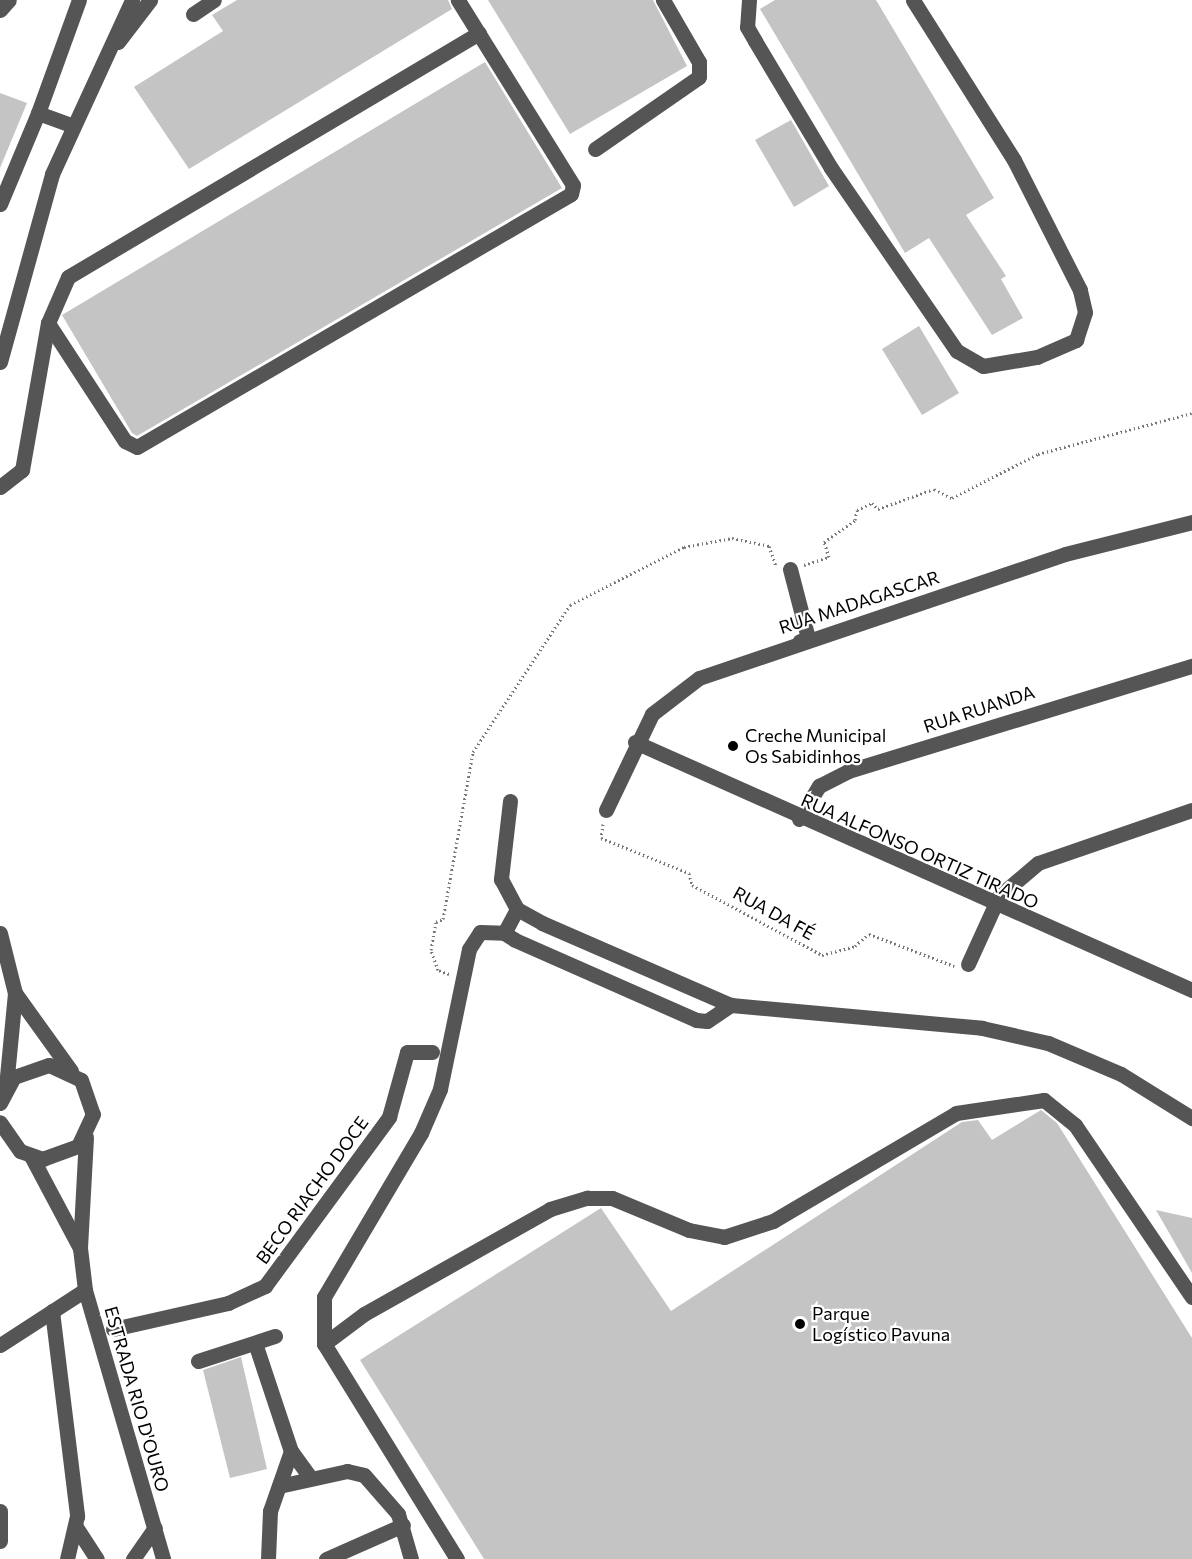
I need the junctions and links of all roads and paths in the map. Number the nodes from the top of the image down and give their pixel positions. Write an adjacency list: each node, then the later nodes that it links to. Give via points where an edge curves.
1 (9, 0): 11 (street)
2 (80, 0): 16 (street)
3 (132, 0): 15 (street)
4 (150, 0): 12 (street)
5 (156, 0): 12 (street)
6 (214, 0): 13 (street)
7 (458, 0): 14 (street)
8 (663, 0): 18 (street, via 699,62 699,77)
9 (749, 0): 10 (street, via 751,34 831,168 957,351 982,366 1037,357 1076,340 1085,312 1080,290 1014,160)
10 (913, 0)
11 (0, 10)
12 (140, 14): 15 (street)
13 (193, 14)
14 (479, 33): 20 (street, via 69,277); 20 (street, via 573,185 565,198 137,447 125,441)
15 (98, 68): 17 (street)
16 (38, 113): 17 (street); 19 (street)
17 (71, 125): 21 (street)
18 (595, 149)
19 (0, 204)
20 (48, 323): 24 (street, via 21,470 12,483)
21 (4, 329): 22 (street)
22 (0, 362)
23 (1192, 413): 26 (path, via 1038,454 952,498 934,489 878,509 872,503 857,510 855,520 824,542 829,557)
24 (0, 487)
25 (1192, 522): 27 (street, RUA MADAGASCAR, via 1065,554)
26 (790, 569): 27 (street); 39 (path, via 776,569 769,546 759,540 732,538 684,547 570,605 473,752 443,919 436,922 431,950 438,970 449,973)
27 (804, 640): 29 (street, RUA MADAGASCAR, via 719,668 680,689 652,714)
28 (1192, 666): 33 (street, RUA RUANDA, via 848,771 819,786)
29 (635, 742): 31 (street, RUA MADAGASCAR); 33 (street, RUA ALFONSO ORTIZ TIRADO)
30 (510, 801): 35 (street, via 501,879)
31 (606, 810): 38 (path, RUA DA FÉ, via 601,838 689,873 692,885 822,956 855,946 869,934 951,966)
32 (1192, 810): 34 (street, via 1038,863 1011,883)
33 (799, 819): 34 (street, RUA ALFONSO ORTIZ TIRADO)
34 (994, 907): 38 (street); 40 (street, RUA ALFONSO ORTIZ TIRADO)
35 (518, 909): 37 (street); 42 (street)
36 (0, 933): 41 (street)
37 (504, 933): 42 (street, via 696,1020 707,1021); 57 (street, via 480,932 469,949 440,1089 394,1180 324,1297)
38 (968, 964)
39 (447, 984)
40 (1192, 990)
41 (15, 993): 44 (street); 45 (street)
42 (731, 1005): 47 (street, via 982,1028 1048,1043 1121,1074)
43 (432, 1053): 55 (street, BECO RIACHO DOCE, via 407,1052 389,1117 265,1286 228,1303)
44 (72, 1072): 45 (street, via 36,1066); 49 (street, ESTRADA RIO D'OURO, via 92,1102)
45 (6, 1086): 46 (street)
46 (0, 1103)
47 (1192, 1118)
48 (0, 1122): 50 (street, via 11,1143)
49 (86, 1137): 50 (street, via 62,1155); 51 (street, ESTRADA RIO D'OURO)
50 (31, 1156): 51 (street, ESTRADA RIO D'OURO)
51 (80, 1248): 52 (street, ESTRADA RIO D'OURO)
52 (85, 1290): 54 (street); 67 (street, ESTRADA RIO D'OURO)
53 (1192, 1297): 57 (street, via 1075,1125 1044,1100 956,1113 773,1221 724,1237 689,1230 612,1198 587,1198 550,1209 364,1314)
54 (52, 1311): 58 (street); 66 (street)
55 (113, 1329)
56 (275, 1336): 59 (street)
57 (324, 1344): 76 (street)
58 (0, 1345)
59 (256, 1346): 60 (street); 61 (street)
60 (198, 1361)
61 (291, 1451): 62 (street); 63 (street)
62 (311, 1479): 63 (street); 65 (street, via 347,1471 364,1475)
63 (279, 1486): 73 (street, via 266,1533)
64 (0, 1511): 68 (street)
65 (403, 1525): 74 (street); 75 (street)
66 (76, 1527): 69 (street); 70 (street)
67 (154, 1528): 71 (street); 72 (street, ESTRADA RIO D'OURO)
68 (0, 1541)
69 (67, 1559)
70 (98, 1559)
71 (133, 1559)
72 (163, 1559)
73 (268, 1559)
74 (326, 1559)
75 (411, 1559)
76 (458, 1559)

